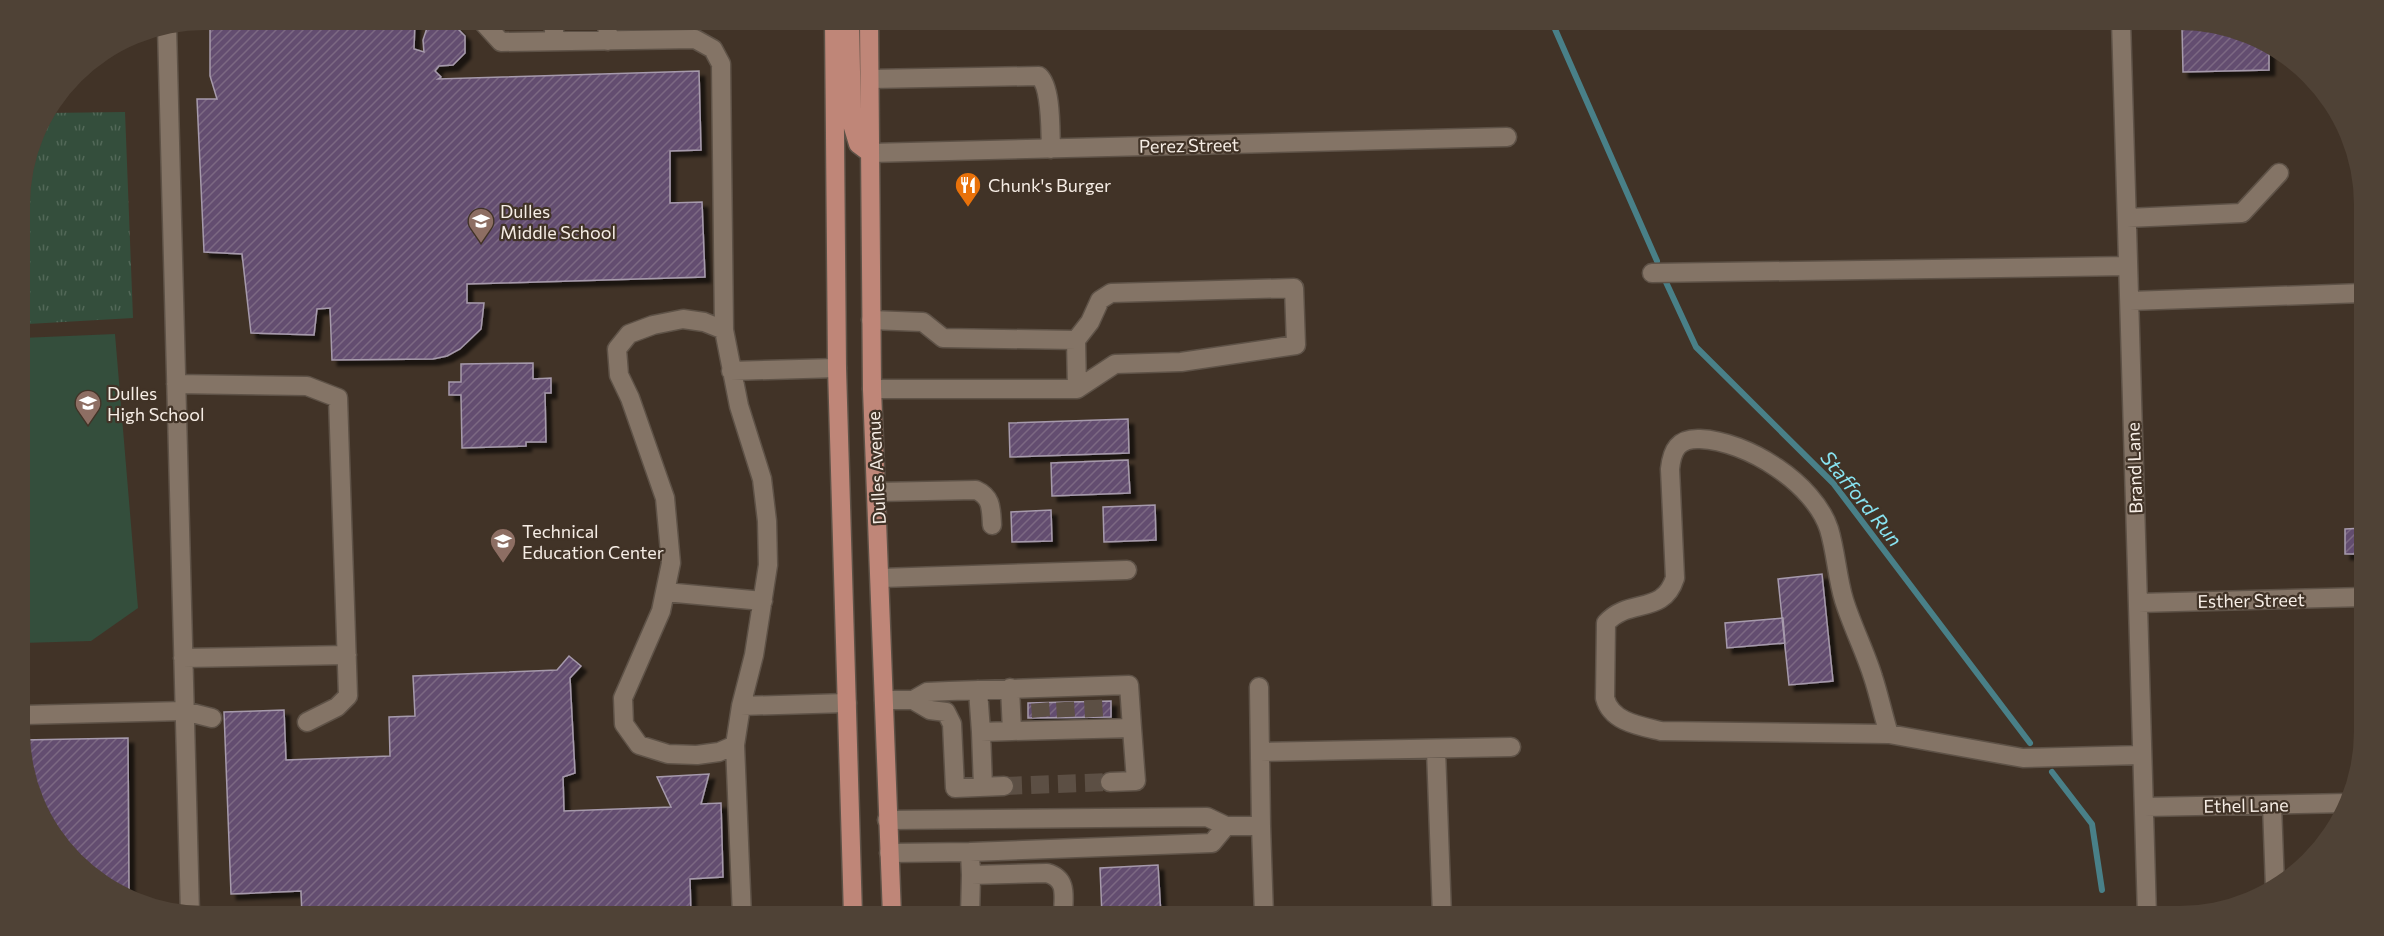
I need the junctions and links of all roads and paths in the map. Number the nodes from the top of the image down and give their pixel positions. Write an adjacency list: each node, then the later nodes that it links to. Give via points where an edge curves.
1 (490, 30): 9 (street, via 501,42)
2 (554, 30): 9 (street)
3 (607, 30): 10 (street)
4 (834, 30): 24 (main road, Dulles Avenue)
5 (850, 30): 14 (main road, via 852,123 858,144)
6 (869, 30): 11 (main road, Dulles Avenue)
7 (2121, 30): 16 (street, Brand Lane)
8 (167, 34): 26 (street)
9 (555, 41): 10 (street)
10 (608, 41): 22 (street, via 695,39 713,49 721,64)
11 (870, 79): 13 (street, via 1039,76 1047,92); 14 (main road, Dulles Avenue)
12 (1507, 137): 13 (street, Perez Street)
13 (1051, 149): 14 (street, Perez Street)
14 (870, 153): 21 (main road, Dulles Avenue)
15 (2279, 173): 16 (street, via 2242,213)
16 (2127, 218): 17 (street, Brand Lane)
17 (2128, 266): 18 (street); 20 (street, Brand Lane)
18 (1652, 273)
19 (2354, 293): 20 (street)
20 (2130, 301): 36 (street, Brand Lane)
21 (871, 320): 23 (street, via 923,322 943,338); 27 (main road, Dulles Avenue)
22 (724, 330): 25 (street); 33 (street, via 684,319 629,334 616,349 619,375 665,498 671,563)
23 (1076, 340): 28 (street); 28 (street, via 1100,300 1111,293 1294,288 1296,345 1181,362 1115,364)
24 (837, 368): 25 (street); 44 (main road, Dulles Avenue)
25 (731, 371): 35 (street, via 762,479 768,565)
26 (176, 384): 37 (street, via 307,386 338,398); 38 (street)
27 (872, 389): 28 (street); 29 (main road, Dulles Avenue)
28 (1077, 389)
29 (877, 492): 30 (street, via 976,490 985,494 991,504); 32 (main road, Dulles Avenue)
30 (992, 525)
31 (1127, 570): 32 (street)
32 (881, 578): 42 (main road, Dulles Avenue)
33 (665, 592): 35 (street); 57 (street, via 661,611 623,698 624,724 639,745 668,754 697,755)
34 (2354, 597): 36 (street, Esther Street)
35 (763, 601): 45 (street)
36 (2138, 603): 61 (street, Brand Lane)
37 (346, 655): 38 (street); 52 (street, via 348,696 337,707)
38 (183, 658): 49 (street)
39 (1259, 687): 60 (street)
40 (1010, 688): 41 (street); 47 (street); 54 (street)
41 (978, 690): 43 (street, via 927,692); 55 (street)
42 (884, 700): 43 (street); 68 (main road, Dulles Avenue)
43 (913, 700): 64 (street, via 930,710 946,712 952,724 955,788)
44 (848, 704): 45 (street); 77 (main road, Dulles Avenue)
45 (741, 706): 57 (street)
46 (1094, 708): 48 (street); 48 (street); 53 (street); 53 (street, via 1129,685)
47 (1040, 709): 48 (street); 48 (street); 54 (street)
48 (1066, 709)
49 (184, 711): 50 (street); 51 (street); 75 (street)
50 (30, 715)
51 (212, 718)
52 (307, 722)
53 (1132, 728): 62 (street, via 1137,781)
54 (1012, 731): 55 (street)
55 (981, 732): 64 (street)
56 (1888, 734): 56 (street, via 1873,677 1844,599 1828,526 1809,494 1767,461 1736,446 1702,438 1678,445 1672,453 1670,469 1675,578 1664,598 1622,611 1606,623 1607,708 1627,721 1662,731); 61 (street, via 2023,758)
57 (735, 745): 76 (street)
58 (1511, 747): 59 (street)
59 (1436, 750): 60 (street); 82 (street)
60 (1260, 752): 70 (street)
61 (2142, 755): 67 (street, Brand Lane)
62 (1110, 782)
63 (1004, 786): 64 (street)
64 (983, 787)
65 (2338, 802): 66 (street, Ethel Lane)
66 (2272, 805): 67 (street, Ethel Lane); 74 (street)
67 (2144, 807): 83 (street, Brand Lane)
68 (887, 820): 69 (street, via 1207,817); 72 (main road, Dulles Avenue)
69 (1226, 826): 70 (street); 71 (street, via 1212,843)
70 (1261, 826): 81 (street)
71 (970, 852): 72 (street); 73 (street)
72 (888, 853): 78 (main road, Dulles Avenue)
73 (971, 875): 79 (street); 80 (street, via 1057,875 1062,882)
74 (2275, 877)
75 (190, 905)
76 (742, 906)
77 (853, 906)
78 (891, 906)
79 (970, 906)
80 (1063, 906)
81 (1264, 906)
82 (1442, 906)
83 (2147, 906)

